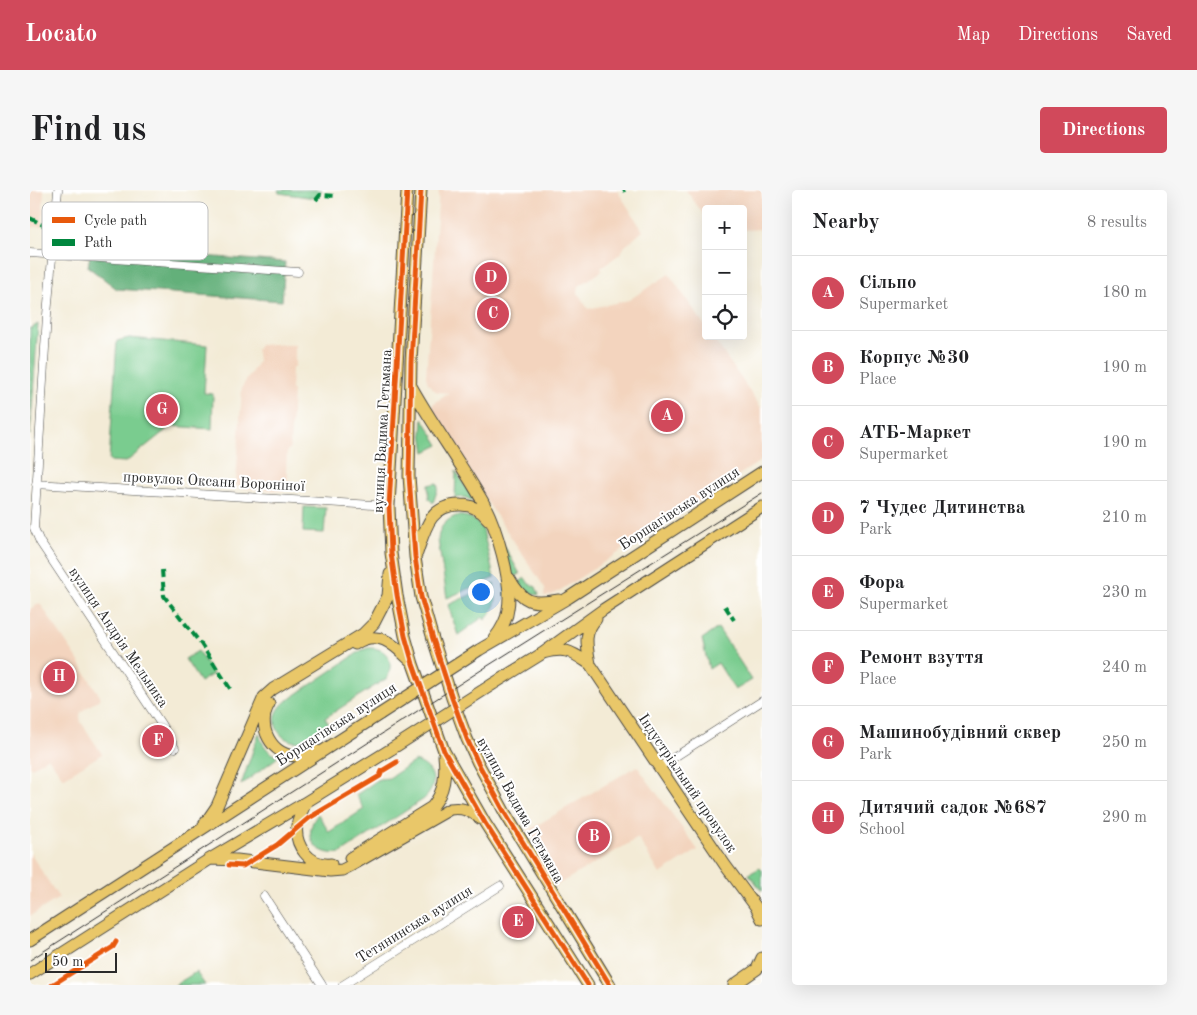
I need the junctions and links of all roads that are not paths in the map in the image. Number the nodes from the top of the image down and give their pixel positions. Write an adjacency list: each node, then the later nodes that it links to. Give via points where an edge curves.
1 (406, 190): 9 (main road, вулиця Вадима Гетьмана)
2 (421, 190): 6 (main road, вулиця Вадима Гетьмана)
3 (52, 260): 8 (street)
4 (134, 260): 5 (street)
5 (298, 272)
6 (410, 385): 11 (main road); 13 (main road, вулиця Вадима Гетьмана, via 409,476)
7 (762, 472): 15 (main road, Борщагівська вулиця)
8 (36, 484): 9 (street, провулок Оксани Вороніної); 23 (street, вулиця Андрія Мельника, via 34,528 40,542)
9 (389, 506): 12 (main road, вулиця Вадима Гетьмана)
10 (762, 507): 16 (main road)
11 (494, 526): 13 (main road, via 477,509 465,505 447,506 431,518); 14 (main road)
12 (391, 553): 19 (main road, вулиця Вадима Гетьмана); 28 (main road, via 388,596 374,623 363,634 264,697 217,806)
13 (415, 557): 39 (main road, вулиця Вадима Гетьмана, via 421,597 433,639 467,739 505,813)
14 (506, 572): 15 (main road, via 526,599 543,603); 17 (main road, via 509,608 500,631)
15 (568, 598): 17 (main road, Борщагівська вулиця)
16 (604, 609): 18 (main road); 20 (main road, Індустріальний провулок, via 590,625 586,640)
17 (491, 643): 22 (main road, Борщагівська вулиця, bridge)
18 (543, 652): 20 (main road, Індустріальний провулок, via 570,651); 26 (main road, bridge)
19 (413, 664): 22 (main road, via 390,642 377,638 361,641 274,697 267,706 264,729 268,739 286,754 308,754); 24 (main road, вулиця Вадима Гетьмана)
20 (590, 664): 25 (main road, Індустріальний провулок)
21 (762, 701): 25 (street)
22 (332, 745): 28 (main road, Борщагівська вулиця)
23 (174, 748)
24 (444, 751): 26 (main road, via 445,780 432,807 338,864 316,862 300,847 297,824); 27 (main road, вулиця Вадима Гетьмана)
25 (659, 767): 32 (main road, Індустріальний провулок)
26 (306, 802): 29 (main road)
27 (485, 823): 29 (main road, via 473,812 450,809 352,865 330,872); 38 (main road, вулиця Вадима Гетьмана)
28 (202, 829): 33 (main road, Борщагівська вулиця)
29 (210, 859): 35 (main road)
30 (500, 886): 37 (street, Тетянинська вулиця)
31 (264, 896): 36 (street)
32 (762, 919)
33 (30, 940)
34 (762, 958): 40 (main road, via 757,969)
35 (30, 974)
36 (322, 985)
37 (343, 985)
38 (588, 985)
39 (610, 985)
40 (734, 985)

